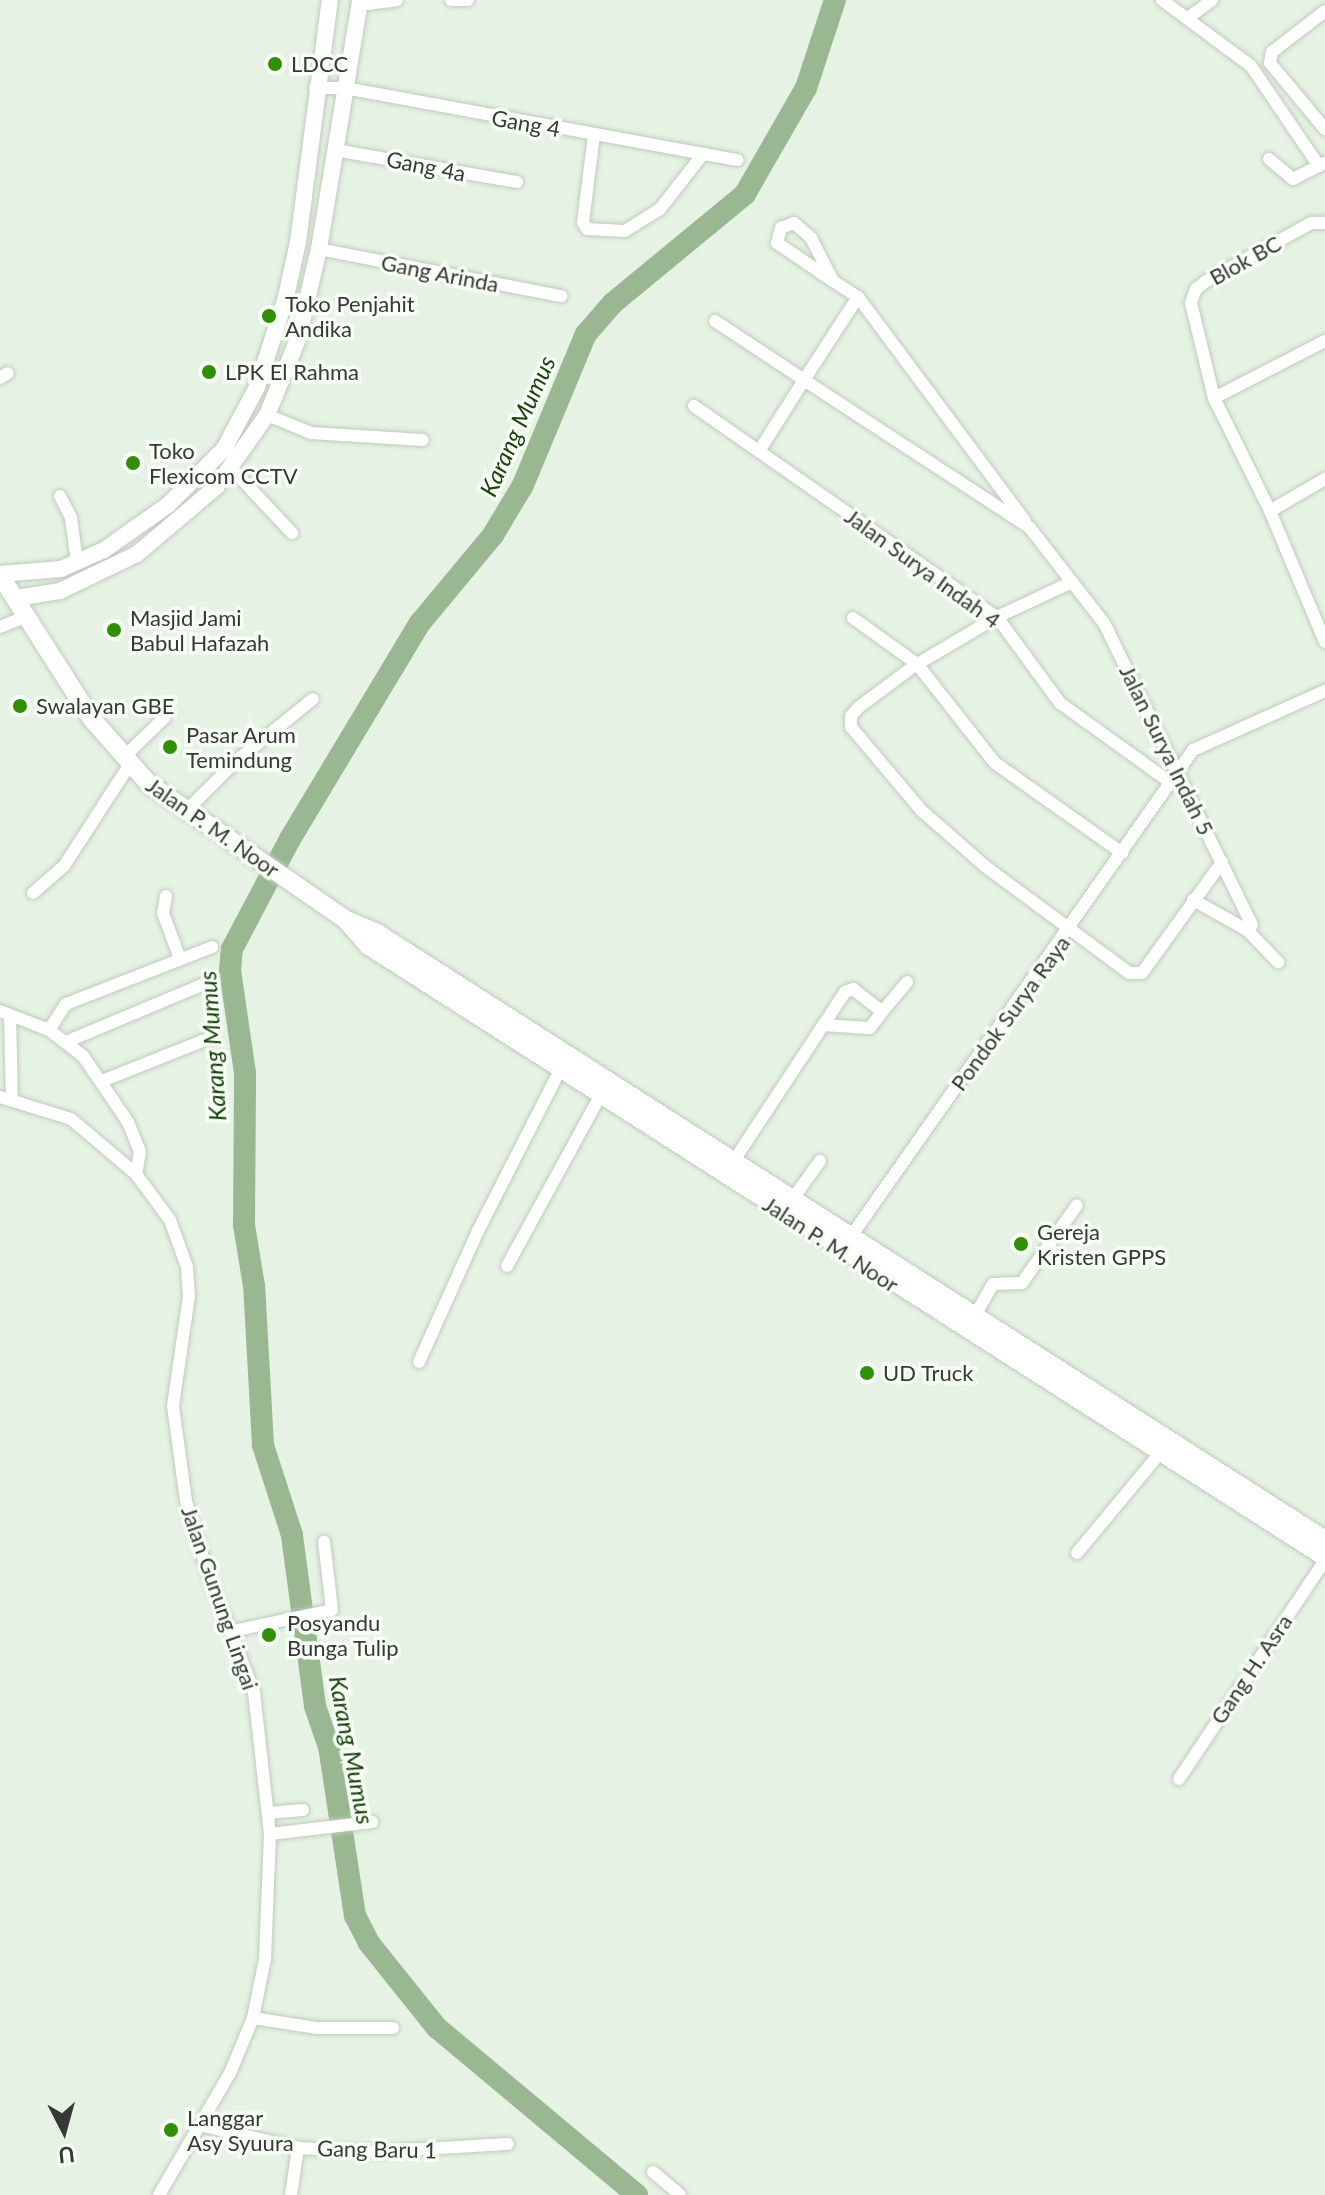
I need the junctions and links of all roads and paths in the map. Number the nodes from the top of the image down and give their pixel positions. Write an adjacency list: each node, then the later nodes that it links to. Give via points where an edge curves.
1 (330, 0): 10 (main road)
2 (397, 0): 7 (street)
3 (451, 0): 4 (street)
4 (468, 0)
5 (1162, 0): 9 (street)
6 (1212, 0): 9 (street)
7 (360, 3): 11 (main road)
8 (1325, 11): 12 (street, via 1270,56 1271,68)
9 (1188, 18): 19 (street, via 1251,66)
10 (315, 88): 11 (street, Gang 4); 40 (main road, via 298,242 257,387 224,449 205,470 136,530)
11 (345, 88): 14 (street, Gang 4); 15 (main road)
12 (1321, 115): 13 (street)
13 (1325, 129)
14 (594, 135): 16 (street, Gang 4); 16 (street, via 583,222 587,229 625,231 660,209)
15 (335, 150): 20 (street, Gang 4a); 22 (main road)
16 (703, 154): 18 (street, Gang 4)
17 (1269, 159): 19 (street, via 1286,177)
18 (737, 160)
19 (1319, 166)
20 (517, 182)
21 (1325, 223): 29 (street, Blok BC, via 1311,223 1205,282 1193,295 1203,368)
22 (319, 249): 24 (street, Gang Arinda); 31 (main road, via 298,339)
23 (833, 281): 23 (street, via 780,247 776,239 781,228 794,223 804,228); 25 (street)
24 (561, 296)
25 (858, 297): 28 (street); 38 (street, Jalan Surya Indah 5)
26 (715, 321): 28 (street, Jalan Surya Indah 5)
27 (1325, 341): 29 (street)
28 (804, 380): 33 (street); 38 (street, Jalan Surya Indah 5)
29 (1214, 398): 37 (street, Blok BC)
30 (694, 406): 33 (street, Jalan Surya Indah 4)
31 (267, 415): 32 (street, via 311,433); 34 (main road)
32 (423, 440)
33 (759, 451): 45 (street, Jalan Surya Indah 4)
34 (232, 469): 39 (street); 43 (main road, via 178,522 120,565 60,591)
35 (1325, 479): 37 (street)
36 (60, 496): 40 (street, via 71,518)
37 (1270, 511): 48 (street, Blok BC)
38 (1030, 528): 42 (street, Jalan Surya Indah 5)
39 (292, 533)
40 (77, 562): 41 (main road, via 37,574)
41 (0, 574): 43 (highway, Jalan P. M. Noor)
42 (1072, 582): 45 (street); 54 (street, Jalan Surya Indah 5, via 1104,623)
43 (8, 596): 44 (highway, Jalan P. M. Noor)
44 (27, 616): 47 (street); 53 (highway, Jalan P. M. Noor, via 91,718)
45 (997, 617): 49 (street); 54 (street, Jalan Surya Indah 4, via 1060,703)
46 (853, 618): 49 (street)
47 (0, 627)
48 (1325, 642)
49 (917, 664): 56 (street, via 995,763); 62 (street, via 859,707 851,716 851,727 922,811 986,867)
50 (1325, 691): 54 (street, Pondok Surya Raya, via 1205,742)
51 (313, 699): 55 (street, via 235,762)
52 (165, 717): 53 (street)
53 (127, 760): 55 (highway, Jalan P. M. Noor); 58 (street, via 64,866)
54 (1173, 777): 56 (street, Pondok Surya Raya); 57 (street, Jalan Surya Indah 5)
55 (187, 810): 61 (highway, Jalan P. M. Noor)
56 (1122, 853): 62 (street, Pondok Surya Raya)
57 (1222, 862): 60 (street); 63 (street, Jalan Surya Indah 5, via 1251,922)
58 (33, 893)
59 (166, 896): 65 (street, via 163,913)
60 (1193, 900): 62 (street, via 1142,973 1129,973); 63 (street)
61 (346, 920): 75 (highway, Jalan P. M. Noor, via 369,946); 77 (highway, Jalan P. M. Noor, via 377,933)
62 (1072, 927): 84 (street, Pondok Surya Raya)
63 (1247, 930): 66 (street)
64 (212, 947): 65 (street)
65 (180, 959): 72 (street, via 66,1004)
66 (1278, 962)
67 (214, 980): 74 (street)
68 (907, 982): 69 (street)
69 (882, 1012): 71 (street, via 870,1028); 71 (street, via 853,989 845,992)
70 (5, 1013): 72 (street); 78 (street)
71 (823, 1025): 80 (street)
72 (49, 1030): 74 (street)
73 (215, 1036): 76 (street)
74 (68, 1041): 76 (street)
75 (561, 1068): 77 (highway, Jalan P. M. Noor); 87 (street)
76 (102, 1081): 81 (street, via 144,1151)
77 (606, 1091): 80 (highway, Jalan P. M. Noor); 84 (highway, Jalan P. M. Noor); 85 (street)
78 (6, 1098): 81 (street, Jalan Gunung Lingai, via 71,1119)
79 (820, 1161): 82 (street)
80 (733, 1162): 82 (highway, Jalan P. M. Noor)
81 (136, 1174): 93 (street, Jalan Gunung Lingai, via 170,1220 187,1267 189,1296 173,1406 186,1501 208,1574)
82 (792, 1200): 84 (highway, Jalan P. M. Noor)
83 (1077, 1205): 86 (street, via 1022,1283 993,1284)
84 (845, 1244): 86 (highway, Jalan P. M. Noor); 88 (highway, Jalan P. M. Noor)
85 (507, 1266)
86 (974, 1317): 88 (highway, Jalan P. M. Noor)
87 (419, 1362)
88 (1158, 1446): 89 (highway, Jalan P. M. Noor); 91 (street); 92 (highway, Jalan P. M. Noor)
89 (1325, 1540)
90 (324, 1541): 93 (street, via 330,1612)
91 (1077, 1553)
92 (1325, 1558): 94 (street, Gang H. Asra)
93 (233, 1631): 96 (street, Jalan Gunung Lingai, via 254,1692)
94 (1179, 1779)
95 (303, 1810): 96 (street)
96 (268, 1813): 98 (street, Jalan Gunung Lingai)
97 (367, 1823): 98 (street)
98 (270, 1834): 99 (street, Jalan Gunung Lingai, via 265,1959)
99 (253, 2018): 100 (street, via 317,2028); 101 (street, Jalan Gunung Lingai)
100 (393, 2028)
101 (200, 2125): 103 (street, Gang Baru 1); 105 (street, Jalan Gunung Lingai)
102 (508, 2144): 103 (street, Gang Baru 1, via 390,2152)
103 (298, 2148): 106 (street)
104 (653, 2172): 107 (street)
105 (159, 2195)
106 (291, 2195)
107 (680, 2195)

